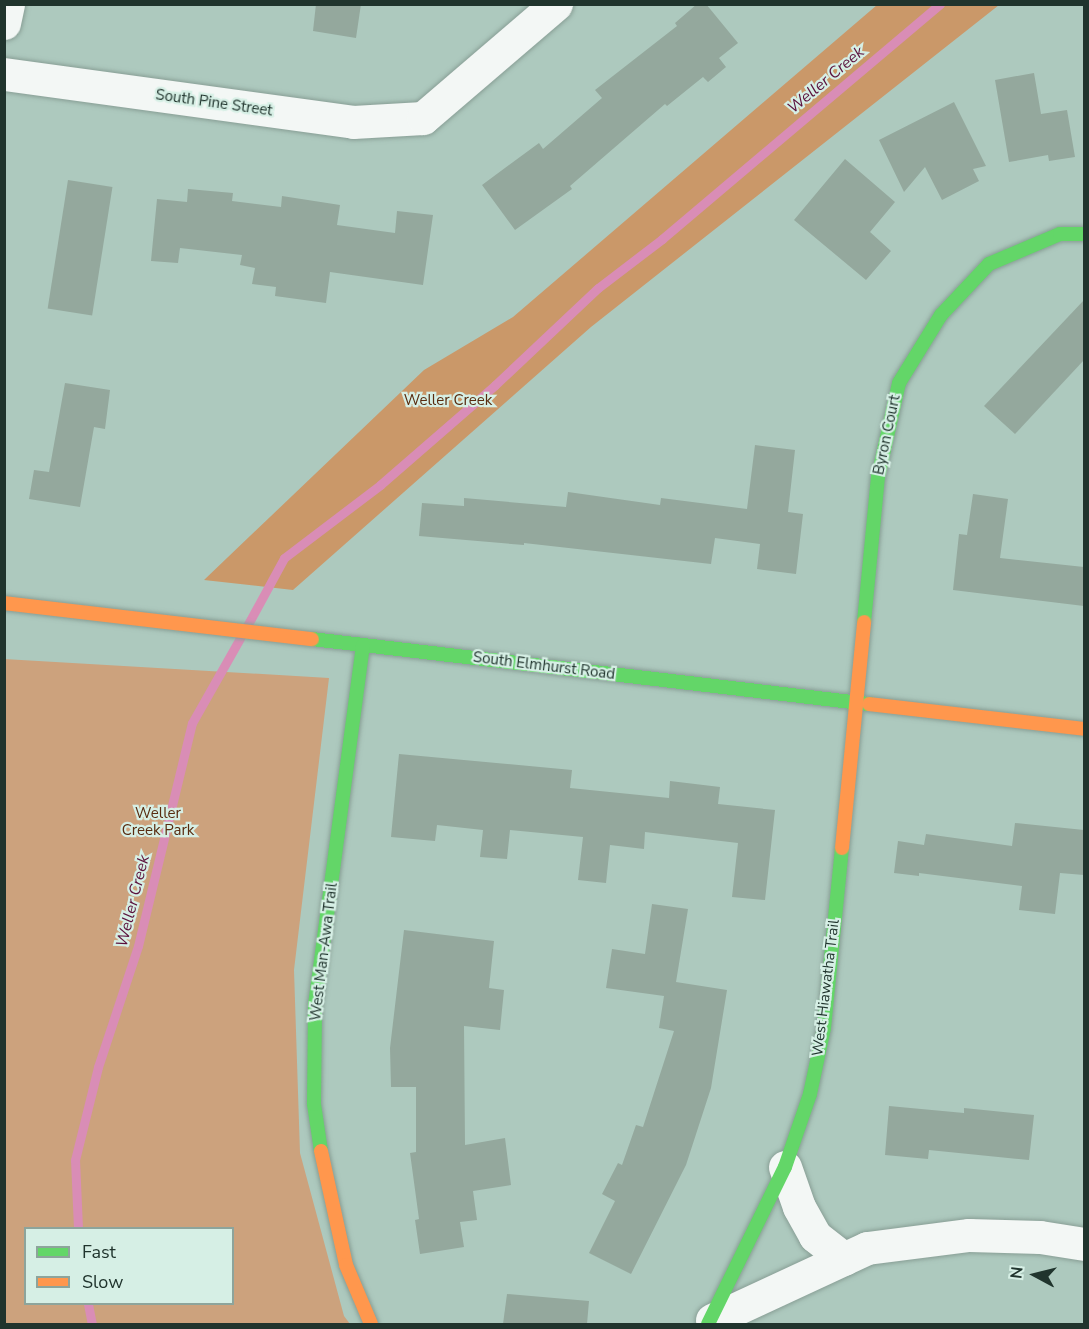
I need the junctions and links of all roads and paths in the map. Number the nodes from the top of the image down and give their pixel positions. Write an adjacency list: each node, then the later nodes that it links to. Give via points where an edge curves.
1 (8, 4): 3 (street)
2 (556, 4): 4 (street, South Pine Street, via 423,118 353,122)
3 (4, 23)
4 (4, 74)
5 (1084, 234): 8 (street, Byron Court, via 1060,234 988,264 941,315 899,383 878,477)
6 (4, 603): 7 (street, South Elmhurst Road)
7 (363, 645): 8 (street, South Elmhurst Road); 14 (street, West Man-Awa Trail, via 315,1005 314,1104 325,1175 346,1265)
8 (858, 703): 9 (street, South Elmhurst Road); 10 (street, West Hiawatha Trail, via 824,1028 810,1094)
9 (1084, 729)
10 (785, 1167): 12 (street, via 799,1207 815,1236); 13 (street, West Hiawatha Trail)
11 (1084, 1244): 12 (street, via 1040,1237 969,1235 867,1248)
12 (844, 1259): 13 (street)
13 (710, 1322)
14 (371, 1324)

